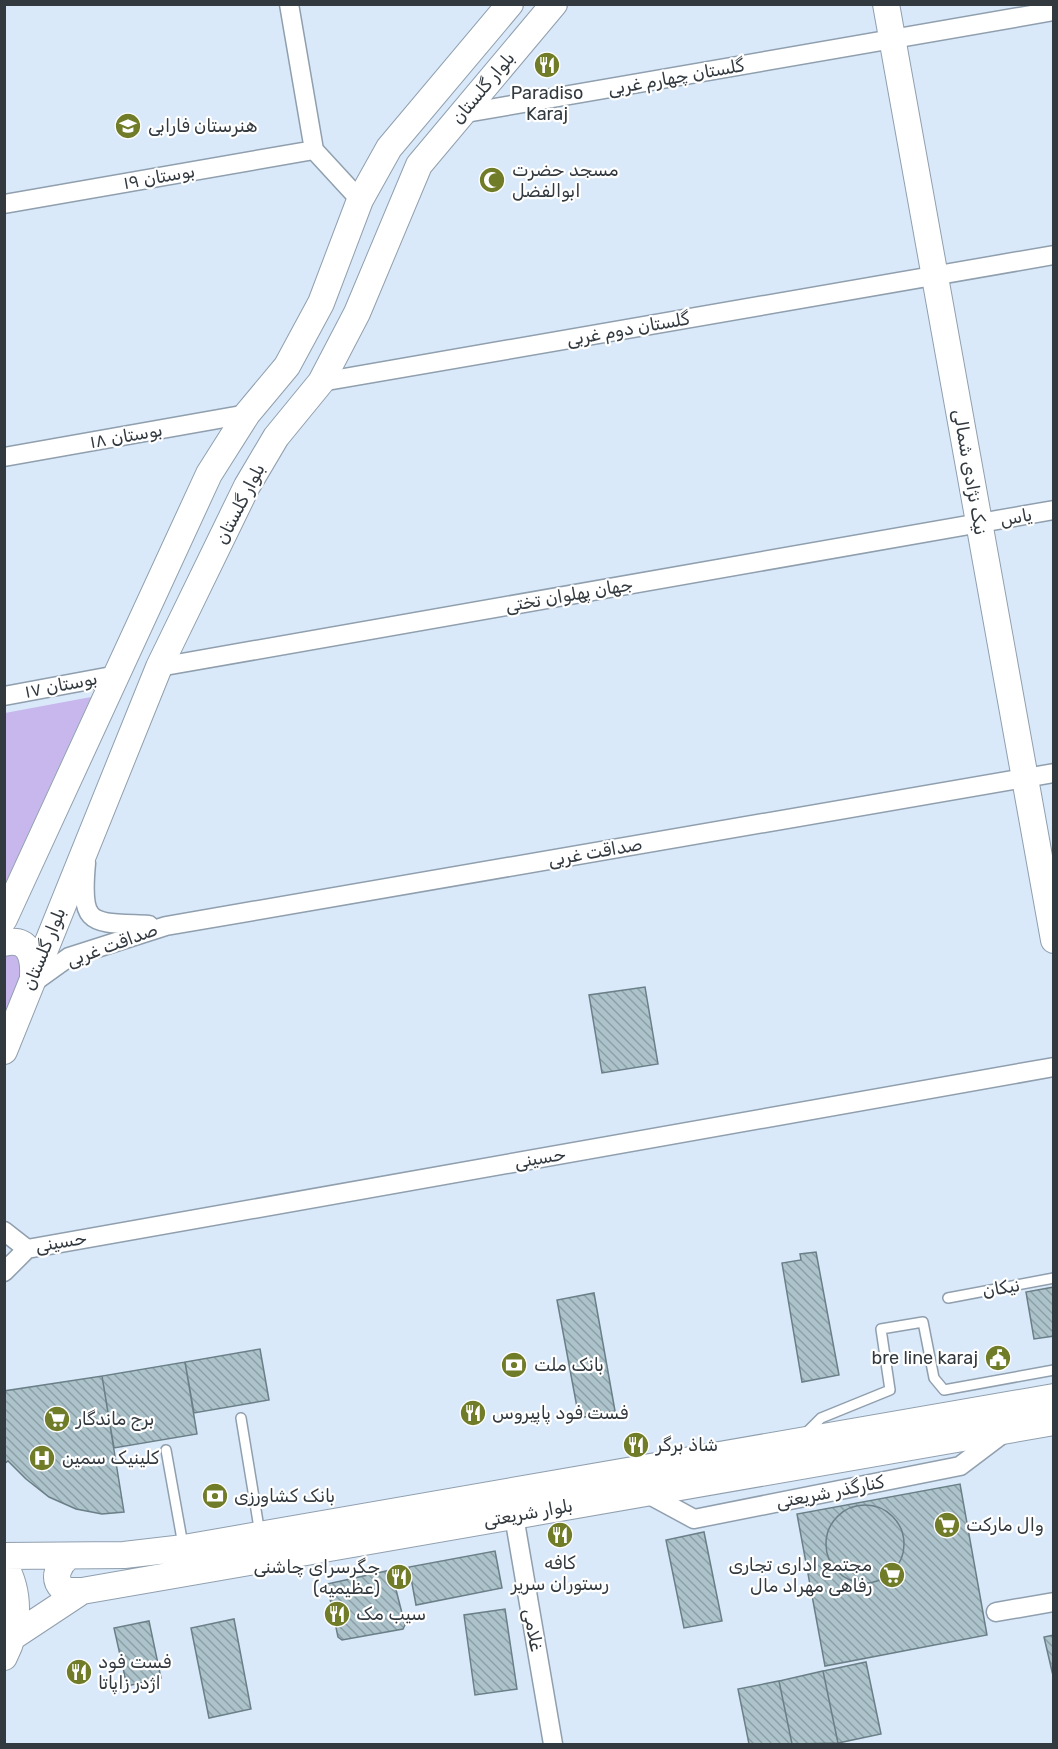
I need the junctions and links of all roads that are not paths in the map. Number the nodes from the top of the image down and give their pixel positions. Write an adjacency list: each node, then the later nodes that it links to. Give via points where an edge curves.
1 (289, 4): 8 (street)
2 (510, 4): 9 (main road, بلوار گلستان, via 389,148)
3 (554, 4): 7 (main road, بلوار گلستان)
4 (886, 4): 6 (main road, نیک نژادی شمالی)
5 (1053, 11): 6 (street, گلستان چهارم غربی)
6 (892, 39): 7 (street, گلستان چهارم غربی); 12 (main road, نیک نژادی شمالی)
7 (460, 114): 13 (main road, بلوار گلستان, via 419,165 357,313)
8 (314, 150): 9 (street); 10 (street, بوستان ۱۹)
9 (360, 200): 14 (main road, بلوار گلستان, via 321,303 287,366)
10 (4, 204)
11 (1053, 255): 12 (street, گلستان دوم غربی)
12 (935, 276): 13 (street, گلستان دوم غربی); 17 (main road, نیک نژادی شمالی)
13 (321, 382): 18 (main road, بلوار گلستان, via 276,437 247,486)
14 (247, 414): 15 (street, بوستان ۱۸); 19 (main road, بلوار گلستان, via 209,474)
15 (4, 457)
16 (1053, 510): 17 (street, یاس)
17 (979, 523): 18 (street, جهان پهلوان تختی); 22 (main road, نیک نژادی شمالی)
18 (159, 667): 23 (main road, بلوار گلستان)
19 (117, 675): 20 (street, بوستان ۱۷); 24 (main road, بلوار گلستان)
20 (4, 696)
21 (1053, 773): 22 (street, صداقت غربی)
22 (1025, 778): 25 (street, صداقت غربی); 26 (main road, نیک نژادی شمالی)
23 (89, 838): 25 (street, صداقت غربی, via 82,898 90,917 99,922); 28 (main road, بلوار گلستان)
24 (4, 920)
25 (166, 926): 28 (street, صداقت غربی, via 69,957)
26 (1053, 940)
27 (4, 944): 28 (main road, via 23,943 29,949 33,956)
28 (31, 980): 29 (main road, بلوار گلستان)
29 (4, 1051)
30 (1053, 1067): 32 (street, حسینی)
31 (4, 1231): 32 (street)
32 (27, 1249): 33 (street)
33 (4, 1272)
34 (1053, 1278): 35 (lane, نیکان)
35 (948, 1298)
36 (1053, 1370): 41 (lane, via 944,1390 934,1378 923,1322 881,1329 890,1390 820,1418)
37 (1053, 1397): 41 (main road, بلوار شریعتی)
38 (241, 1418): 45 (lane)
39 (1053, 1422): 40 (main road, بلوار شریعتی)
40 (1009, 1429): 43 (main road, بلوار شریعتی); 43 (street, کنارگذر شریعتی, via 960,1466 694,1519)
41 (797, 1442): 45 (main road, بلوار شریعتی)
42 (166, 1450): 46 (lane)
43 (646, 1493): 44 (main road, بلوار شریعتی)
44 (514, 1516): 50 (main road, بلوار شریعتی); 54 (street, غلامی)
45 (260, 1534): 46 (main road, بلوار شریعتی)
46 (184, 1548): 48 (main road, بلوار شریعتی)
47 (4, 1556): 48 (main road, بلوار شریعتی)
48 (68, 1557): 50 (main road, via 58,1570 61,1587)
49 (4, 1564): 53 (main road, via 15,1599)
50 (82, 1591): 53 (main road, بلوار شریعتی)
51 (1053, 1602): 52 (street)
52 (996, 1612)
53 (9, 1646)
54 (553, 1744)

